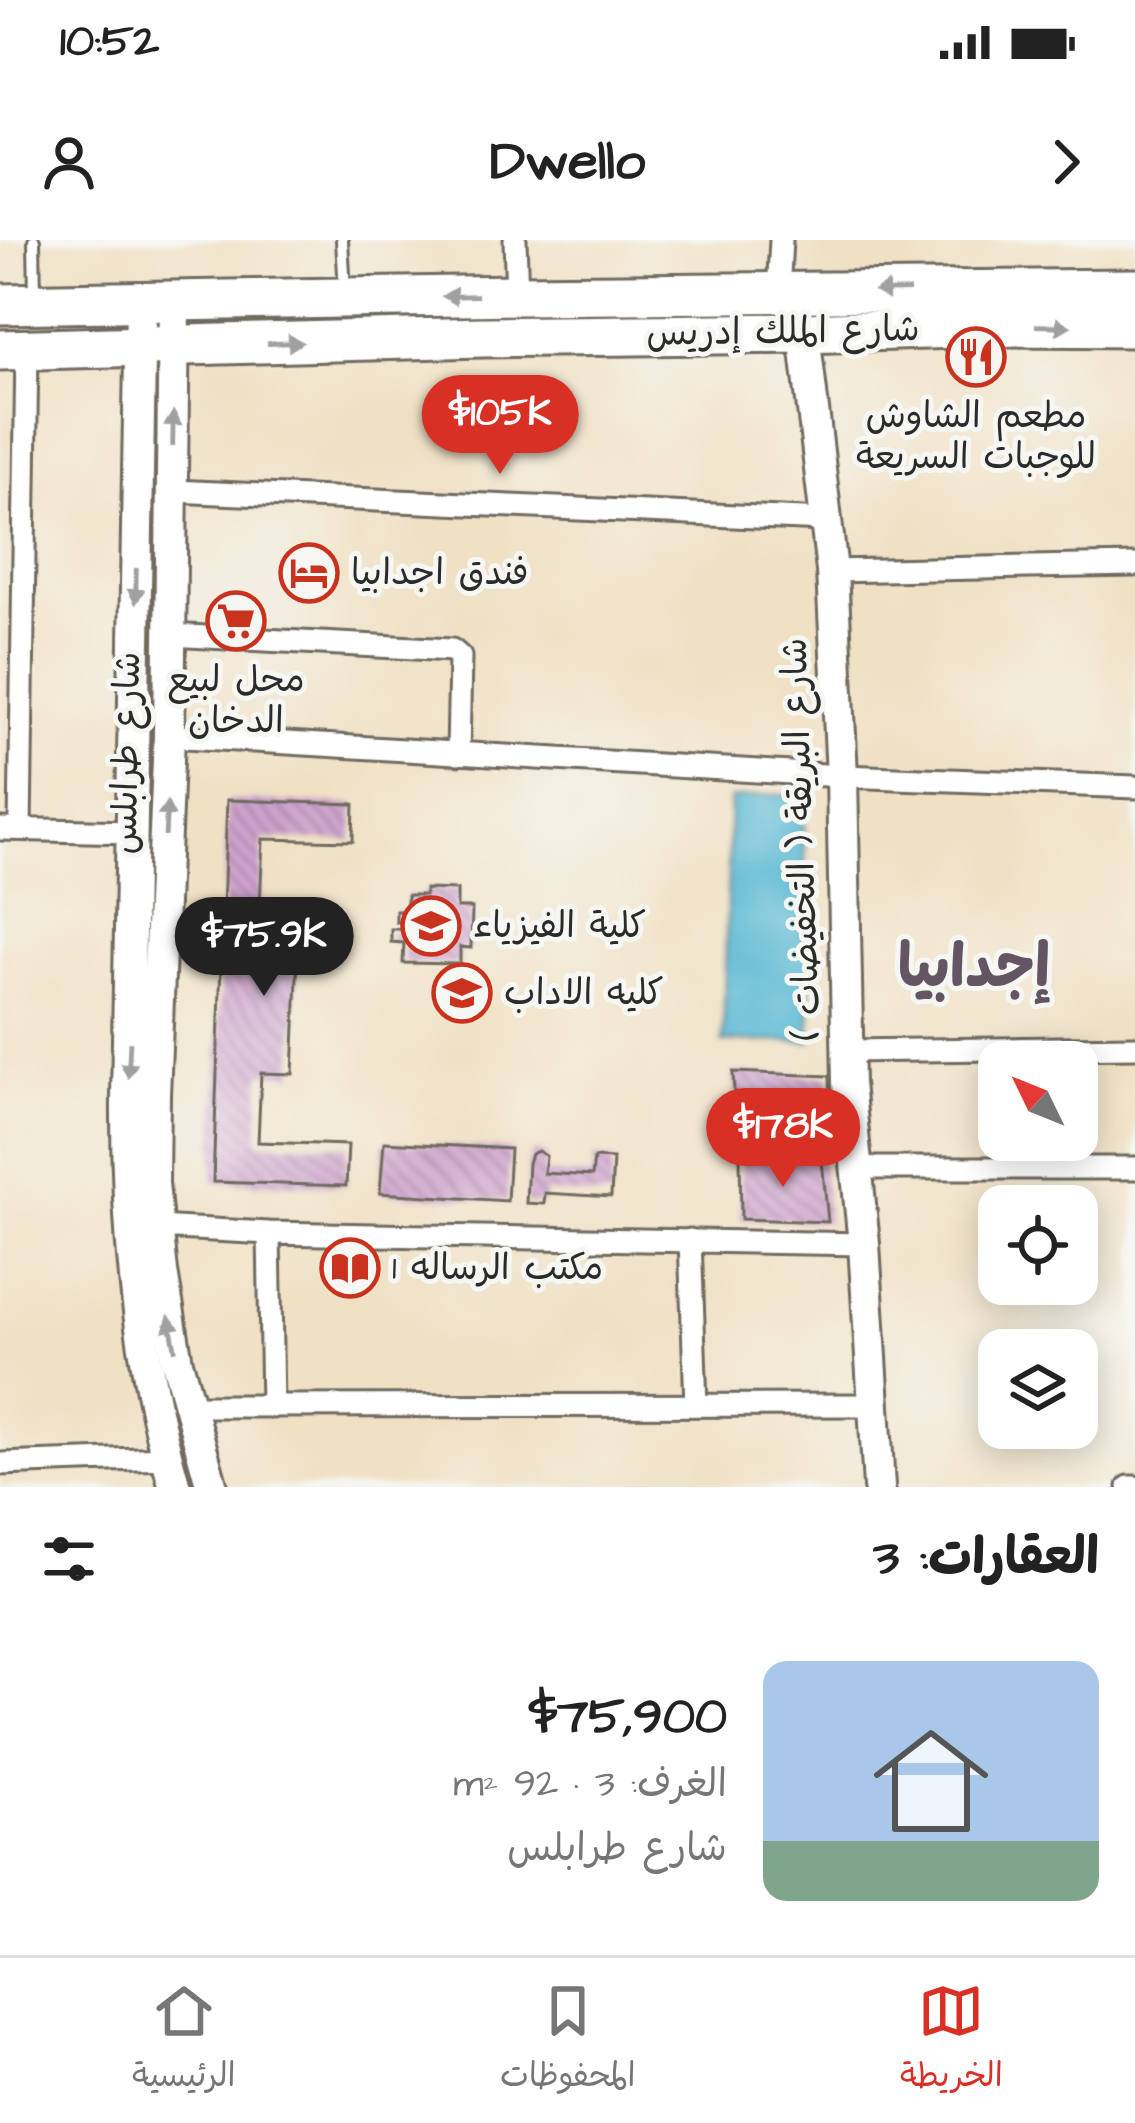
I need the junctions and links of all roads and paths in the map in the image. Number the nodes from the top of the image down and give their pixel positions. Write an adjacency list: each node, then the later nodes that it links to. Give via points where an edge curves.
1 (34, 240): 10 (lane)
2 (342, 240): 8 (lane)
3 (515, 240): 7 (street)
4 (781, 240): 6 (street)
5 (1135, 289): 6 (highway, شارع الملك إدريس, one-way to 6)
6 (778, 293): 7 (highway, شارع الملك إدريس)
7 (517, 295): 8 (highway, شارع الملك إدريس, one-way to 8)
8 (346, 298): 9 (highway, شارع الملك إدريس)
9 (158, 302): 10 (highway, شارع الملك إدريس); 13 (main road, شارع طرابلس)
10 (18, 304)
11 (1135, 327): 12 (highway, شارع الملك إدريس, one-way to 11)
12 (803, 333): 13 (highway, شارع الملك إدريس, one-way to 12); 16 (main road, شارع البريقة ( التخفيضات ))
13 (157, 347): 14 (highway, شارع الملك إدريس); 15 (main road, شارع طرابلس, one-way to 13); 25 (main road, شارع طرابلس, one-way to 25)
14 (13, 350): 24 (street)
15 (172, 491): 16 (street); 19 (main road, شارع طرابلس)
16 (825, 520): 18 (main road, شارع البريقة ( التخفيضات ))
17 (1135, 565): 18 (street)
18 (832, 571): 22 (main road, شارع البريقة ( التخفيضات ))
19 (169, 634): 20 (main road, شارع طرابلس); 21 (street, via 452,650 460,657)
20 (170, 736): 21 (street); 30 (main road, شارع طرابلس, one-way to 20, via 152,1139)
21 (458, 754): 22 (street)
22 (842, 776): 23 (street); 27 (main road, شارع البريقة ( التخفيضات ))
23 (1135, 787)
24 (10, 829): 25 (street)
25 (133, 832): 39 (main road, شارع طرابلس, one-way to 39, via 128,1204 136,1300)
26 (1135, 1047): 27 (street)
27 (847, 1051): 28 (main road, شارع البريقة ( التخفيضات ))
28 (857, 1168): 29 (street); 33 (main road, شارع البريقة ( التخفيضات ))
29 (1135, 1168)
30 (156, 1227): 31 (street); 36 (main road, شارع طرابلس, one-way to 30)
31 (269, 1232): 32 (street); 37 (street)
32 (690, 1240): 33 (street); 34 (street)
33 (864, 1244): 35 (main road, شارع البريقة ( التخفيضات ))
34 (696, 1405): 35 (street); 37 (street)
35 (874, 1405): 41 (main road, شارع البريقة ( التخفيضات ))
36 (188, 1406): 37 (street); 40 (main road, شارع طرابلس)
37 (272, 1407)
38 (0, 1464): 39 (street)
39 (171, 1473)
40 (212, 1487)
41 (879, 1487)

